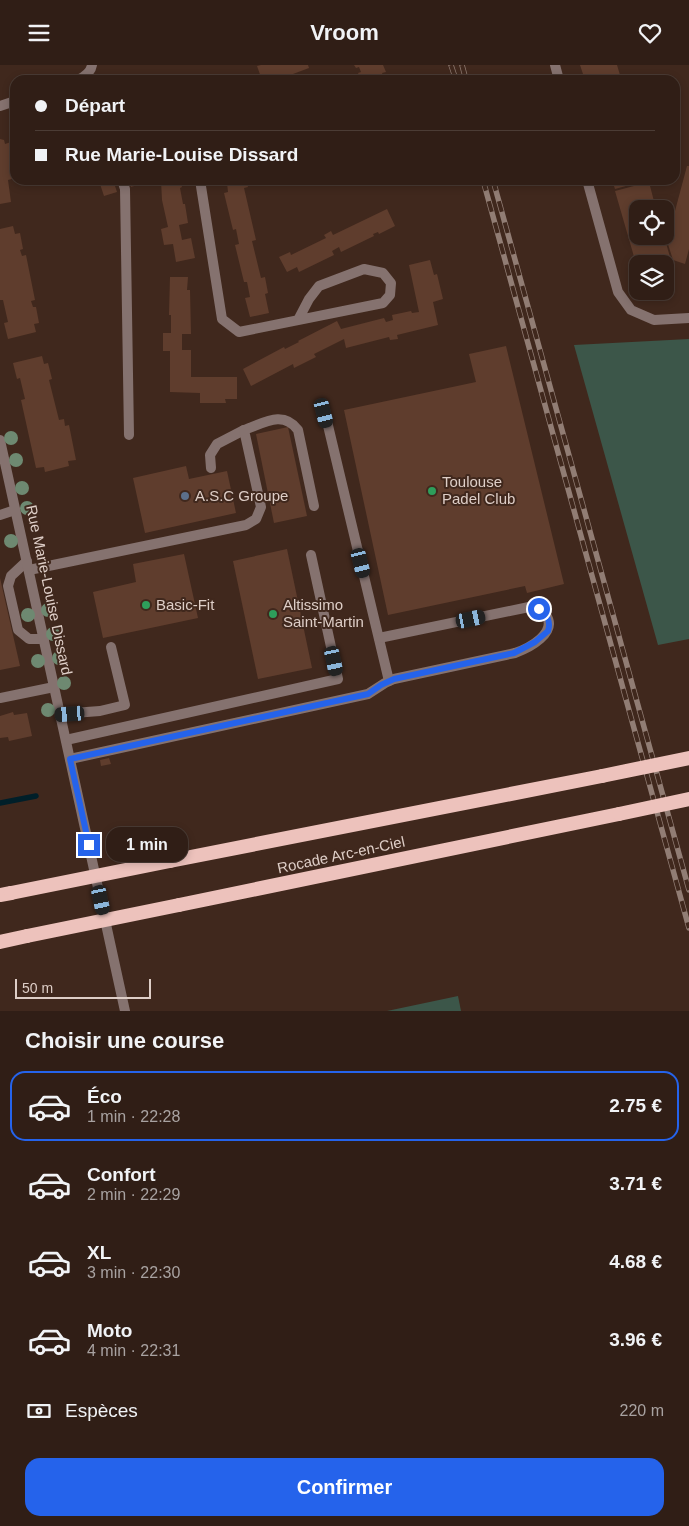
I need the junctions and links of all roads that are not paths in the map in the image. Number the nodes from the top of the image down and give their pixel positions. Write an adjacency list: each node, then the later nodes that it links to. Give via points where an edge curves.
1 (92, 65): 2 (street)
2 (85, 75)
3 (123, 185): 10 (street)
4 (201, 185): 7 (street, via 222,319 239,332)
5 (588, 185): 6 (street, via 618,292 631,310 654,320)
6 (689, 318)
7 (298, 320): 7 (street, via 319,286 364,269 383,273 391,283 390,295 383,303)
8 (324, 413): 18 (street)
9 (244, 430): 12 (street, via 218,444 210,455); 13 (street, via 280,418 292,422 298,430); 17 (street, via 261,507 256,519 246,525)
10 (129, 435)
11 (0, 440): 14 (street, Rue Marie-Louise Dissard)
12 (211, 468)
13 (314, 506)
14 (15, 510): 15 (street); 17 (street, Rue Marie-Louise Dissard)
15 (0, 515)
16 (311, 555): 25 (street, via 338,679)
17 (28, 565): 19 (street, Rue Marie-Louise Dissard); 19 (street, via 11,576 8,586 13,610 18,630 28,639)
18 (379, 638): 21 (street); 21 (street, via 529,607 542,610 549,620 547,633 520,651)
19 (44, 639): 22 (street, Rue Marie-Louise Dissard)
20 (111, 647): 24 (street, via 125,705 100,711)
21 (389, 681): 27 (street, via 368,694)
22 (54, 687): 23 (street); 24 (street, Rue Marie-Louise Dissard)
23 (0, 698)
24 (60, 714): 25 (street, Rue Marie-Louise Dissard)
25 (66, 740): 27 (street, Rue Marie-Louise Dissard)
26 (689, 758): 29 (highway, Rocade Arc-en-Ciel, bridge)
27 (70, 759): 31 (street, Rue Marie-Louise Dissard)
28 (689, 799): 30 (highway, Rocade Arc-en-Ciel, bridge)
29 (6, 894)
30 (0, 942)
31 (125, 1011)

